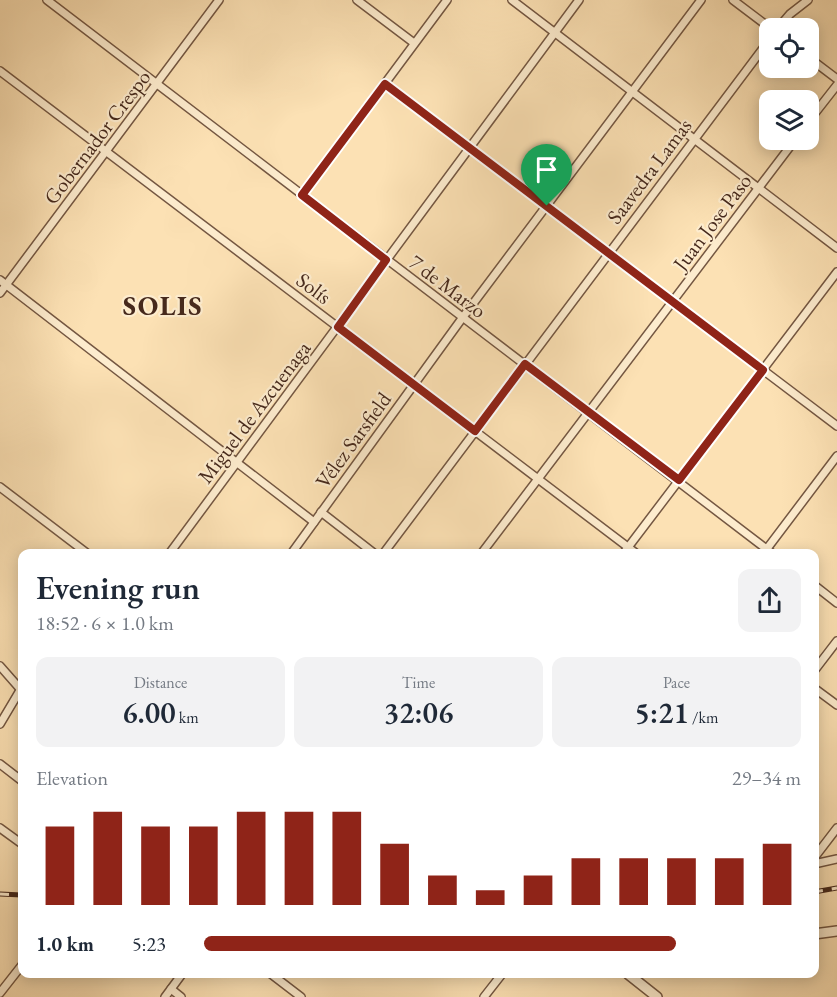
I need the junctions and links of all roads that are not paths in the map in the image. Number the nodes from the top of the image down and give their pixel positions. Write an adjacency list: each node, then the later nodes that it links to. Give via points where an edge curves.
1 (47, 0): 19 (street, 7 de Marzo)
2 (219, 0): 19 (street, Gobernador Crespo)
3 (357, 0): 13 (street)
4 (447, 0): 13 (street)
5 (513, 0): 12 (street)
6 (579, 0): 12 (street, Miguel de Azcuenaga)
7 (701, 0): 21 (street, Vélez Sarsfield)
8 (733, 0): 11 (street)
9 (808, 0): 10 (street)
10 (787, 18)
11 (759, 20)
12 (555, 33): 21 (street); 24 (street, Miguel de Azcuenaga)
13 (414, 43): 18 (street)
14 (759, 53): 23 (street, Saavedra Lamas)
15 (819, 65): 17 (street)
16 (0, 71): 26 (street, Solís)
17 (837, 79)
18 (385, 84): 24 (street); 28 (street)
19 (158, 85): 26 (street, Gobernador Crespo); 28 (street, 7 de Marzo)
20 (837, 85): 22 (street)
21 (633, 92): 23 (street); 29 (street, Vélez Sarsfield)
22 (819, 108)
23 (694, 138): 27 (street); 31 (street, Saavedra Lamas)
24 (469, 148): 29 (street); 32 (street, Miguel de Azcuenaga)
25 (787, 150): 27 (street, Juan Jose Paso)
26 (107, 152): 34 (street, Gobernador Crespo); 38 (street, Solís)
27 (758, 188): 30 (street); 36 (street, Juan Jose Paso)
28 (302, 195): 32 (street, 7 de Marzo)
29 (547, 206): 31 (street); 37 (street, Vélez Sarsfield)
30 (837, 248)
31 (609, 253): 36 (street); 39 (street, Saavedra Lamas)
32 (386, 260): 37 (street, 7 de Marzo); 38 (street, Miguel de Azcuenaga)
33 (837, 272): 40 (street)
34 (3, 283): 35 (street, Gobernador Crespo); 46 (street)
35 (0, 293)
36 (673, 302): 40 (street); 42 (street, Juan Jose Paso)
37 (463, 317): 39 (street, 7 de Marzo); 41 (street, Vélez Sarsfield)
38 (338, 327): 41 (street, Solís); 46 (street, Miguel de Azcuenaga)
39 (525, 364): 42 (street, 7 de Marzo); 44 (street, Saavedra Lamas)
40 (763, 370): 43 (street); 48 (street)
41 (414, 385): 44 (street, Solís); 50 (street, Vélez Sarsfield)
42 (589, 411): 47 (street, Juan Jose Paso); 48 (street, 7 de Marzo)
43 (837, 426)
44 (475, 431): 47 (street, Solís); 57 (street, Saavedra Lamas)
45 (837, 456): 61 (street)
46 (237, 462): 51 (street); 54 (street, Miguel de Azcuenaga)
47 (538, 478): 52 (street, Solís); 58 (street, Juan Jose Paso)
48 (679, 480): 52 (street); 60 (street, 7 de Marzo)
49 (0, 487): 53 (street)
50 (321, 512): 51 (street, Vélez Sarsfield); 56 (street)
51 (314, 522): 55 (street, Vélez Sarsfield)
52 (628, 547): 59 (street, Solís)
53 (81, 549)
54 (173, 549)
55 (295, 549)
56 (369, 549)
57 (387, 549)
58 (485, 549)
59 (631, 549)
60 (763, 549)
61 (767, 549)
62 (819, 589): 63 (street)
63 (837, 603)
64 (837, 641): 65 (street)
65 (819, 664)
66 (0, 666): 67 (street)
67 (18, 685)
68 (819, 692): 70 (street)
69 (18, 695): 71 (street)
70 (837, 705)
71 (0, 724)
72 (0, 764): 73 (street)
73 (18, 778)
74 (0, 828): 76 (street)
75 (837, 828): 77 (street)
76 (18, 841)
77 (819, 851)
78 (837, 859): 79 (street)
79 (819, 863)
80 (837, 931): 81 (street)
81 (819, 933)
82 (18, 970): 88 (street)
83 (179, 978): 87 (street)
84 (276, 978): 91 (street)
85 (499, 978): 92 (street)
86 (633, 978): 93 (street)
87 (171, 989): 89 (street); 90 (street)
88 (0, 993)
89 (165, 997)
90 (181, 997)
91 (301, 997)
92 (484, 997)
93 (657, 997)

